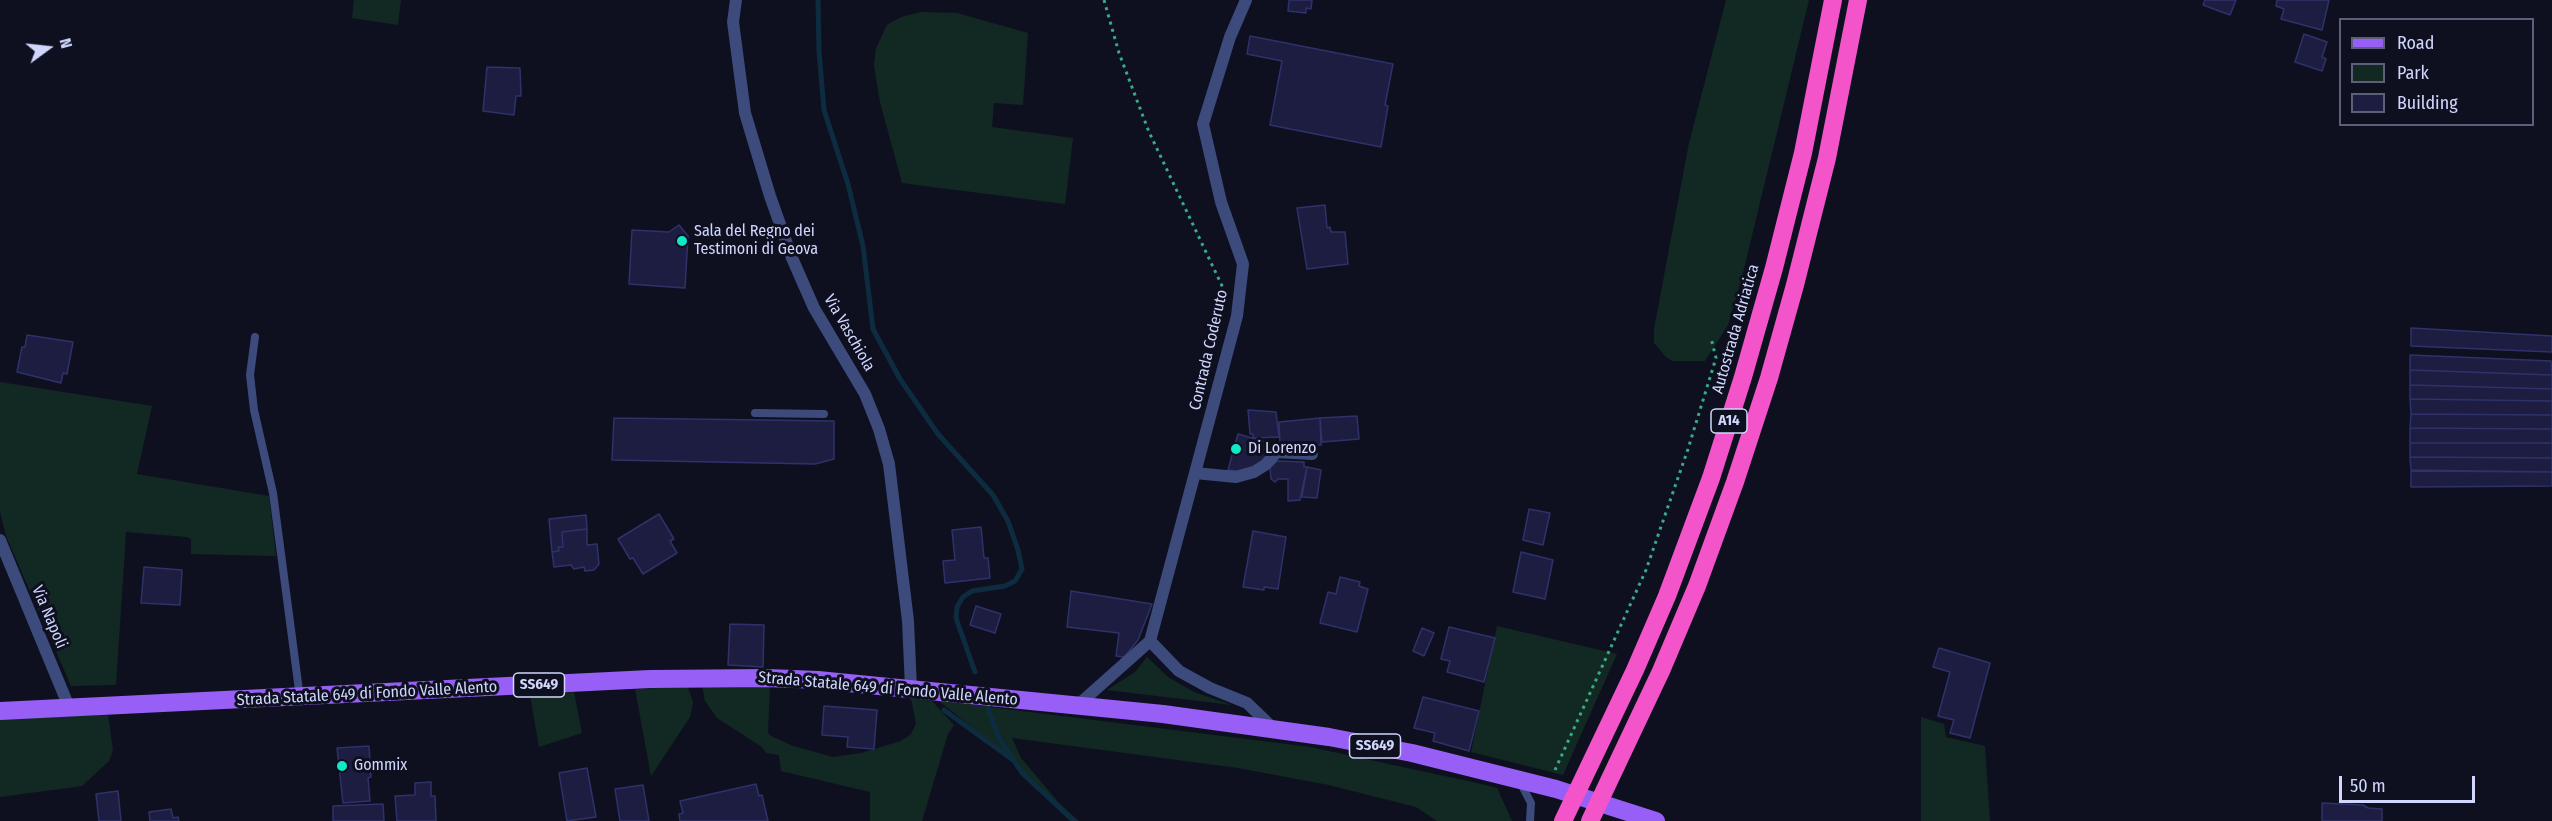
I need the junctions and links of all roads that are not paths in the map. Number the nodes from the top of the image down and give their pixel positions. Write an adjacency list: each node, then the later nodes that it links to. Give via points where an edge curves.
1 (736, 0): 12 (street, Via Vaschiola, via 733,22 745,113 770,196 814,308 866,394 889,464 908,621)
2 (1246, 0): 9 (street, Contrada Coderuto, via 1203,124 1221,202 1244,264 1237,316)
3 (1833, 0): 20 (highway, Autostrada Adriatica / A14, via 1803,153 1777,256 1711,478 1667,596)
4 (1858, 0): 21 (highway, A14, via 1824,170 1769,378 1742,461 1697,586)
5 (255, 337): 13 (lane, via 251,387 273,493)
6 (755, 413): 7 (lane)
7 (824, 414)
8 (1312, 454): 9 (street, via 1277,452 1254,472 1236,477)
9 (1195, 473): 11 (street, Contrada Coderuto)
10 (0, 540): 15 (street, Via Napoli)
11 (1150, 641): 14 (street); 17 (street, via 1179,671 1247,703)
12 (911, 688): 13 (main road, Strada Statale 649 di Fondo Valle Alento / SS649, via 768,678 695,678); 14 (main road, Strada Statale 649 di Fondo Valle Alento / SS649)
13 (300, 698): 15 (main road, Strada Statale 649 di Fondo Valle Alento / SS649)
14 (1078, 705): 17 (main road, Strada Statale 649 di Fondo Valle Alento / SS649)
15 (69, 707): 16 (main road, Strada Statale 649 di Fondo Valle Alento / SS649)
16 (0, 711)
17 (1273, 728): 18 (main road, Strada Statale 649 di Fondo Valle Alento / SS649, via 1412,753)
18 (1519, 779): 19 (lane, via 1531,804); 22 (main road, Strada Statale 649 di Fondo Valle Alento / SS649)
19 (1530, 821)
20 (1563, 821)
21 (1590, 821)
22 (1656, 821)

